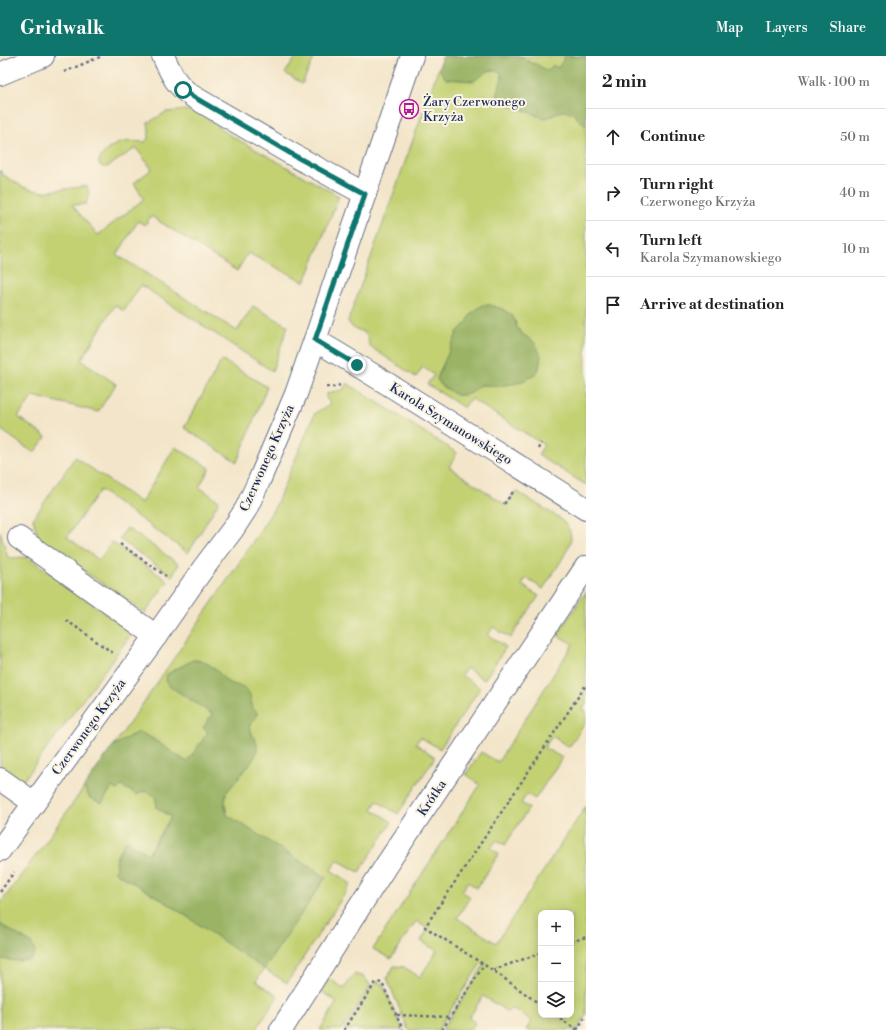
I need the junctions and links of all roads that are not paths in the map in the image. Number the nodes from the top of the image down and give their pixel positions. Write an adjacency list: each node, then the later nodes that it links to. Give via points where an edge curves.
1 (43, 56): 4 (street)
2 (163, 56): 5 (street, via 174,80 183,90)
3 (412, 56): 5 (street, Czerwonego Krzyża)
4 (0, 74)
5 (365, 194): 6 (street, Czerwonego Krzyża)
6 (315, 340): 7 (street, Karola Szymanowskiego); 10 (street, Czerwonego Krzyża, via 296,394 246,509)
7 (586, 509)
8 (19, 538): 10 (street)
9 (586, 567): 14 (street, Krótka, via 387,864)
10 (156, 636): 12 (street, Czerwonego Krzyża)
11 (0, 779): 12 (street)
12 (34, 803): 13 (street, Czerwonego Krzyża)
13 (0, 850)
14 (281, 1030)

